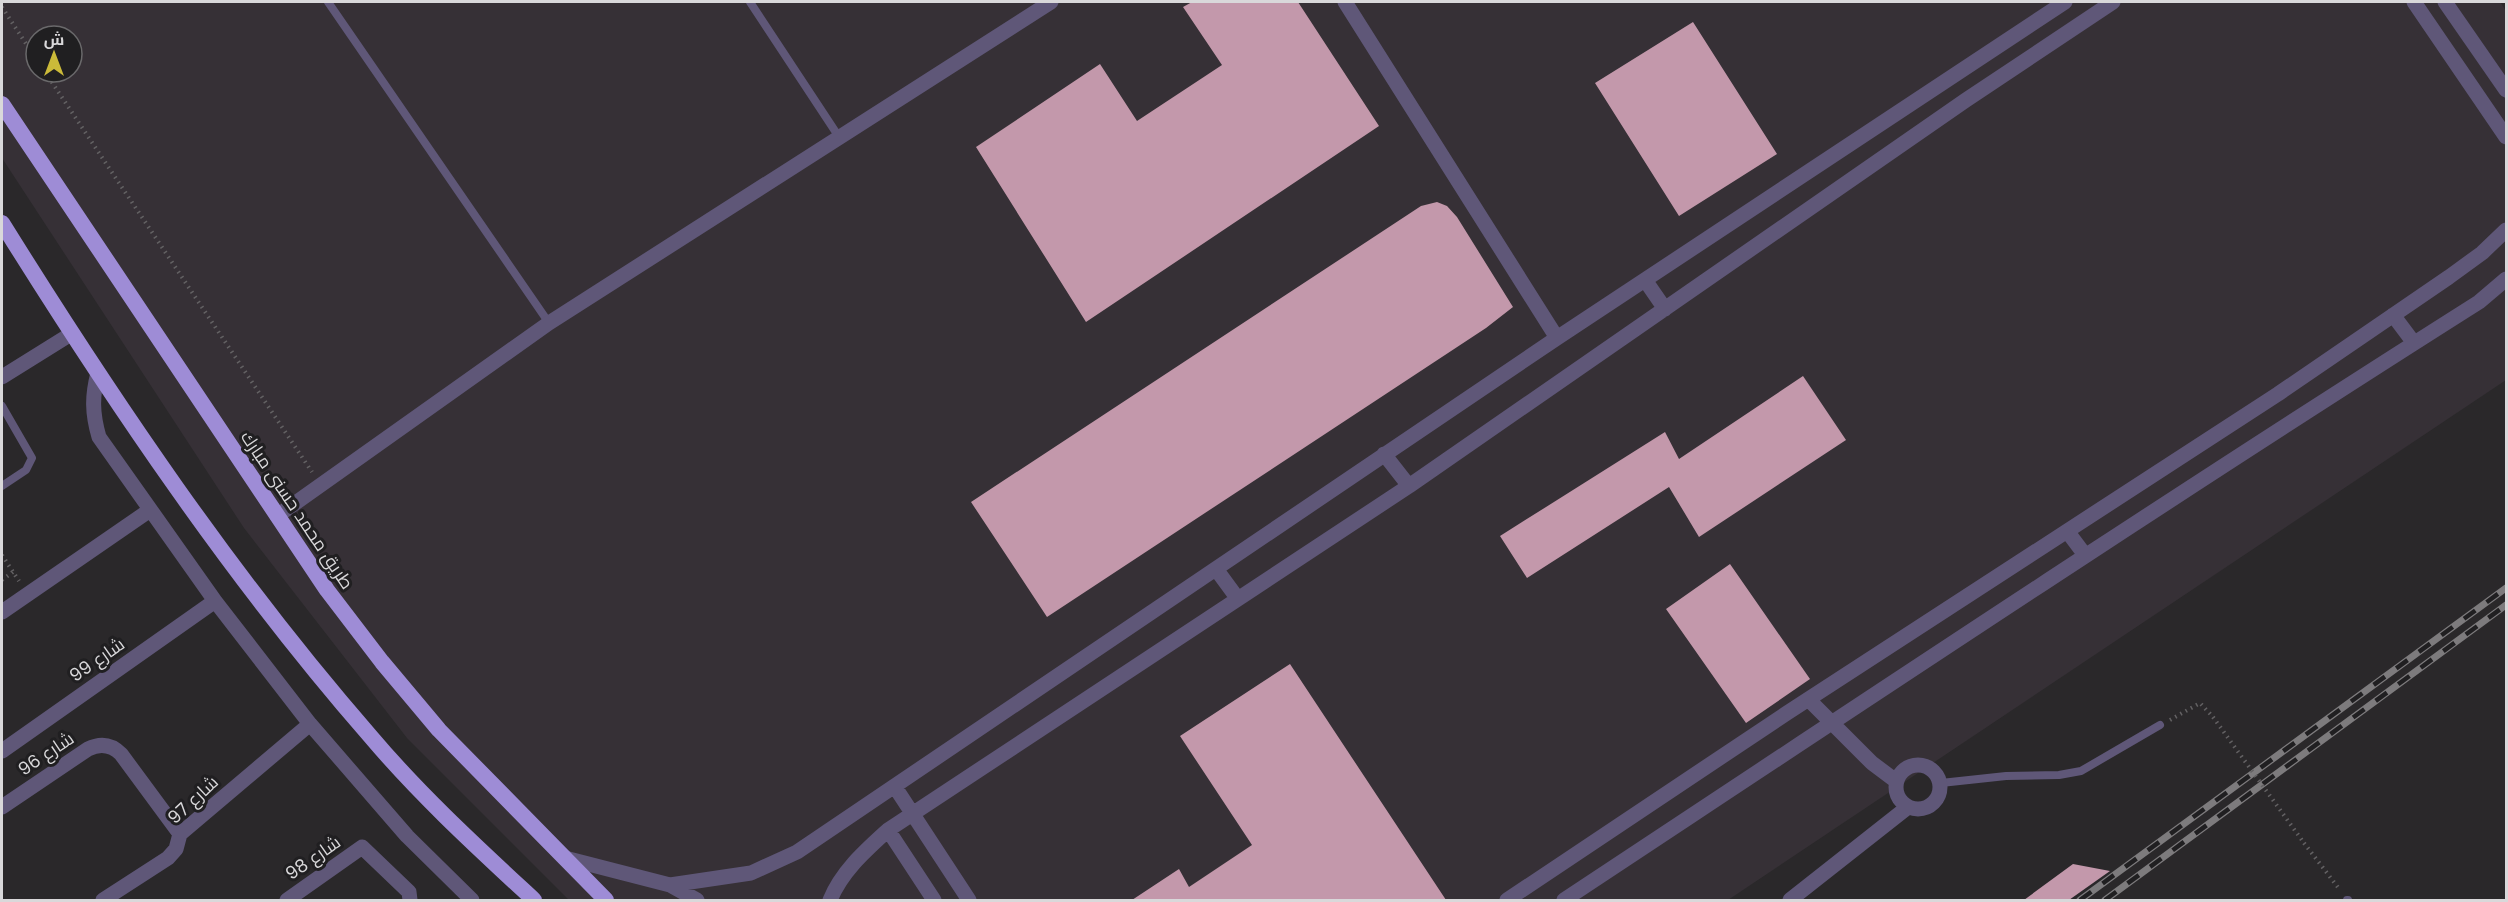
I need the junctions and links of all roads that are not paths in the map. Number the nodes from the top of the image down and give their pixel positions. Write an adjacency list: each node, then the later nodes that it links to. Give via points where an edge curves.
1 (328, 2): 21 (lane)
2 (750, 2): 13 (lane)
3 (1051, 2): 13 (street)
4 (1345, 2): 23 (street)
5 (2065, 2): 18 (street)
6 (2113, 2): 19 (street)
7 (2414, 2): 10 (street)
8 (2445, 2): 9 (street)
9 (2472, 41): 10 (street); 11 (street)
10 (2452, 56): 14 (street)
11 (2506, 90)
12 (2, 104): 32 (highway, طريق محمد حسنى مبارك)
13 (839, 136): 21 (street)
14 (2506, 137)
15 (2, 223): 22 (highway)
16 (2506, 230): 20 (street, via 2466,265)
17 (2506, 279): 24 (street, via 2479,302)
18 (1645, 280): 19 (street); 23 (street)
19 (1665, 309): 30 (street)
20 (2393, 315): 24 (street); 33 (street)
21 (549, 323): 32 (street)
22 (71, 334): 25 (highway); 26 (street)
23 (1557, 338): 28 (street)
24 (2414, 343): 34 (street)
25 (98, 373): 31 (street, via 93,416 99,436); 58 (highway, via 292,644 372,739 458,829)
26 (2, 377)
27 (2, 406): 29 (lane, via 32,458 26,470)
28 (1384, 454): 30 (street); 35 (street)
29 (2, 486)
30 (1409, 486): 36 (street)
31 (150, 510): 37 (street); 38 (street)
32 (277, 516): 52 (highway, طريق محمد حسنى مبارك, via 382,662 440,730)
33 (2067, 531): 34 (street); 39 (street)
34 (2085, 555): 40 (street)
35 (1216, 569): 36 (street); 46 (street)
36 (1238, 599): 49 (street)
37 (214, 601): 41 (street); 43 (street, شارع 99)
38 (2, 612)
39 (1809, 700): 40 (street); 64 (street)
40 (1830, 722): 44 (street); 65 (street)
41 (310, 724): 51 (street, شارع 97); 57 (street, via 407,836)
42 (2160, 725): 45 (lane, via 2081,771)
43 (2, 751)
44 (1896, 781): 45 (street, via 1908,767 1921,765 1933,771); 48 (street, via 1898,796)
45 (1941, 783): 48 (street, via 1939,797 1929,807)
46 (895, 787): 49 (street); 53 (street, via 778,862 751,873)
47 (3, 803): 51 (street, شارع 96, via 88,748 102,745 121,754)
48 (1908, 807): 66 (street)
49 (912, 813): 50 (street); 63 (street)
50 (888, 831): 61 (street, via 861,854); 62 (street)
51 (180, 834): 54 (street, شارع 97, via 176,849 168,858)
52 (565, 858): 53 (street); 59 (highway, طريق محمد حسنى مبارك)
53 (670, 885): 60 (street)
54 (103, 900)
55 (287, 900): 56 (street, شارع 98, via 362,847 409,892)
56 (410, 900)
57 (472, 900)
58 (534, 900)
59 (606, 900)
60 (697, 900)
61 (830, 900)
62 (934, 900)
63 (969, 900)
64 (1507, 900)
65 (1564, 900)
66 (1790, 900)

